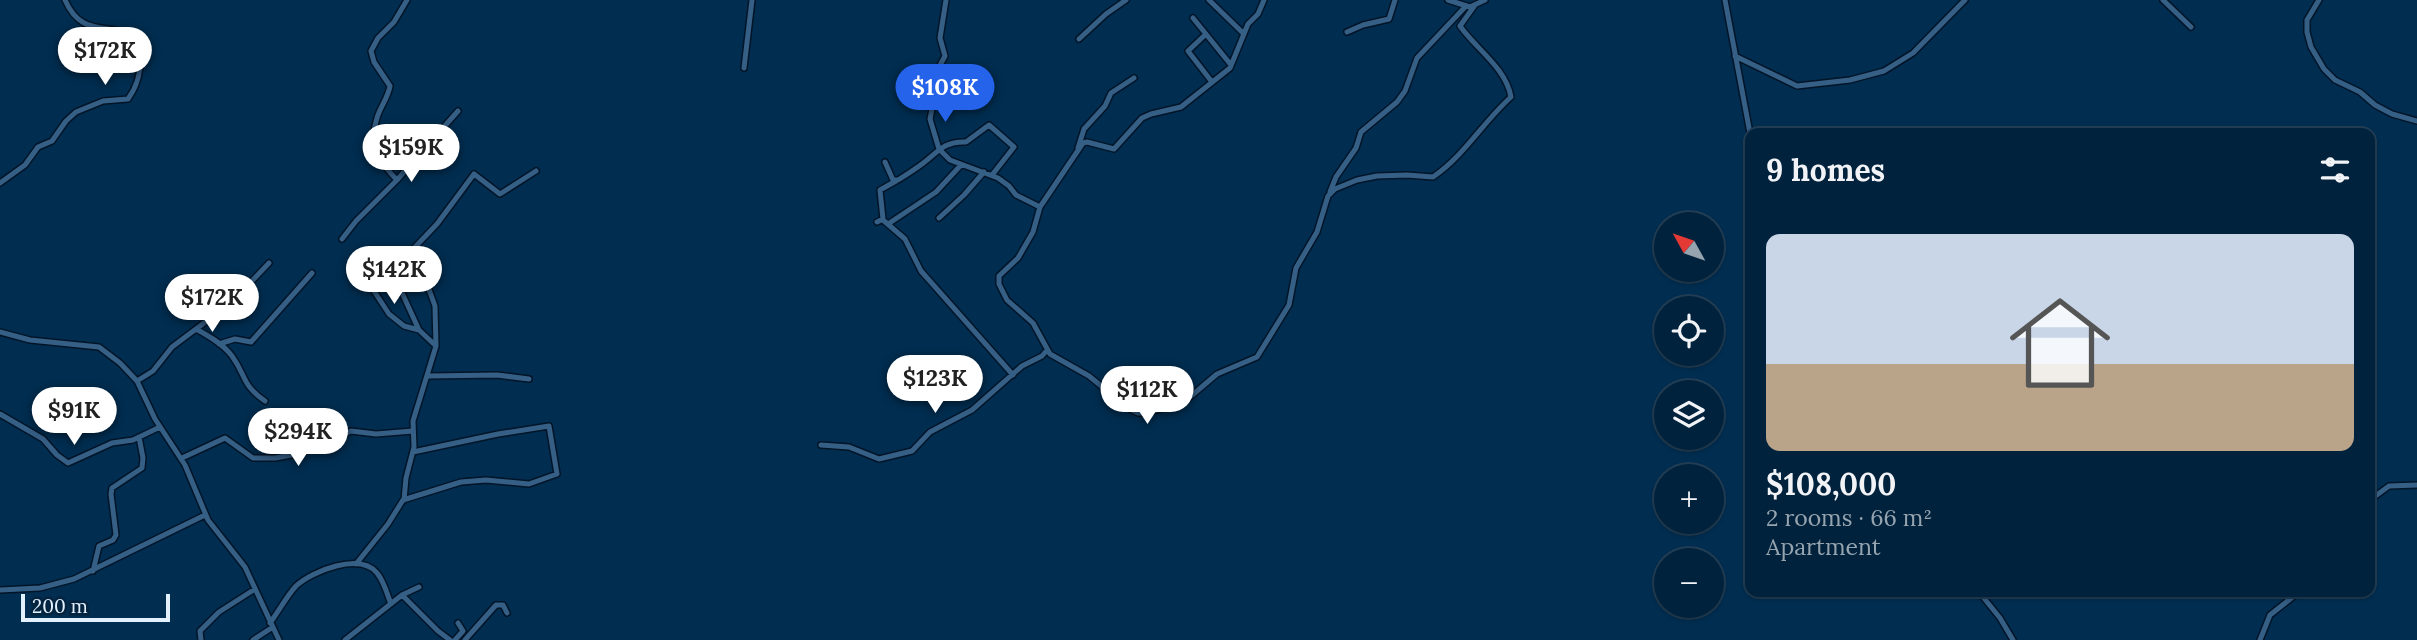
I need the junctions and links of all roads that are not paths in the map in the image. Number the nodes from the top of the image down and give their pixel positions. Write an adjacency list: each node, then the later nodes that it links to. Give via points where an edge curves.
1 (65, 0): 40 (street, via 83,22 136,37 141,62 138,80 128,99 103,101 76,112 52,141 38,147 28,162)
2 (407, 0): 38 (street, via 371,51 390,86 375,127 377,155)
3 (752, 0): 25 (street)
4 (946, 0): 31 (street, via 940,34 945,57 932,77 930,117)
5 (1126, 0): 22 (street)
6 (1209, 0): 21 (street)
7 (1264, 0): 21 (street)
8 (1395, 0): 19 (street, via 1389,19)
9 (1448, 0): 16 (street)
10 (1485, 0): 15 (street)
11 (1725, 0): 23 (street)
12 (1965, 0): 23 (street, via 1913,53 1881,72 1850,80 1799,87)
13 (2163, 0): 18 (street)
14 (2319, 0): 29 (street, via 2307,20 2306,32 2324,69 2375,105)
15 (1475, 5): 16 (street); 41 (street, via 1460,26 1494,64 1511,97 1456,159 1433,177 1377,176 1344,185)
16 (1466, 6): 41 (street, via 1417,58 1397,102 1361,132)
17 (1193, 18): 20 (street)
18 (2191, 27)
19 (1347, 32)
20 (1206, 34): 24 (street); 27 (street, via 1188,51)
21 (1244, 34): 24 (street)
22 (1079, 39)
23 (1735, 56): 30 (street)
24 (1231, 65): 27 (street)
25 (744, 68)
26 (1135, 78): 32 (street, via 1111,93 1082,133)
27 (1212, 82): 32 (street, via 1176,109 1142,118 1114,149 1087,142)
28 (458, 111): 38 (street)
29 (2417, 121)
30 (1749, 128)
31 (939, 149): 34 (street); 37 (street, via 955,141 964,143 990,125 1014,147); 39 (street)
32 (1077, 151): 42 (street)
33 (885, 162): 39 (street)
34 (961, 165): 36 (street); 44 (street, via 936,192)
35 (536, 171): 46 (street, via 500,194 474,174)
36 (984, 172): 37 (street); 43 (street)
37 (992, 175): 42 (street, via 1017,196)
38 (397, 180): 45 (street)
39 (896, 181): 44 (street, via 879,191)
40 (0, 183)
41 (1328, 195): 55 (street, via 1317,232 1296,268 1289,305 1258,356 1217,374 1184,402 1135,412)
42 (1040, 207): 55 (street, via 1032,234 999,280 1007,300 1036,327)
43 (939, 218)
44 (883, 222): 56 (street, via 905,239 921,271)
45 (342, 239)
46 (414, 247): 48 (street); 54 (street, via 435,306)
47 (269, 263): 50 (street, via 232,302)
48 (392, 271): 51 (street); 51 (street, via 375,283 374,291 397,321)
49 (312, 273): 53 (street, via 251,342 235,339)
50 (196, 329): 53 (street); 59 (street)
51 (419, 330): 54 (street)
52 (0, 332): 59 (street, via 99,347)
53 (219, 344): 60 (street, via 233,358 250,390)
54 (436, 346): 57 (street)
55 (1047, 350): 56 (street)
56 (1013, 375): 65 (street, via 972,410 930,432 908,452 879,459 846,446)
57 (428, 376): 58 (street); 63 (street)
58 (529, 379)
59 (137, 381): 62 (street)
60 (265, 401)
61 (0, 414): 64 (street, via 43,439 68,463 112,443)
62 (160, 427): 64 (street); 67 (street)
63 (413, 431): 66 (street); 67 (street, via 351,431 297,454 275,458 253,458 225,438)
64 (139, 437): 73 (street, via 142,468 112,488 116,535 99,546)
65 (821, 445)
66 (413, 452): 70 (street); 70 (street, via 549,426 556,474 529,484 461,482)
67 (182, 458): 71 (street)
68 (2417, 485): 69 (street, via 2389,486)
69 (2375, 496)
70 (404, 500): 72 (street)
71 (205, 515): 73 (street); 75 (street, via 245,567)
72 (356, 564): 80 (street, via 377,573); 83 (street, via 308,578 291,592)
73 (93, 571): 76 (street, via 40,589)
74 (419, 587): 77 (street)
75 (255, 589): 83 (street); 84 (street, via 207,622 200,631)
76 (0, 590)
77 (402, 596): 80 (street); 88 (street, via 438,631)
78 (1983, 597): 89 (street)
79 (2293, 597): 90 (street, via 2270,615)
80 (391, 604): 87 (street)
81 (508, 613): 88 (street, via 496,605)
82 (458, 623): 88 (street, via 463,631)
83 (272, 625): 85 (street); 86 (street)
84 (201, 640)
85 (253, 640)
86 (279, 640)
87 (345, 640)
88 (458, 640)
89 (2013, 640)
90 (2260, 640)

